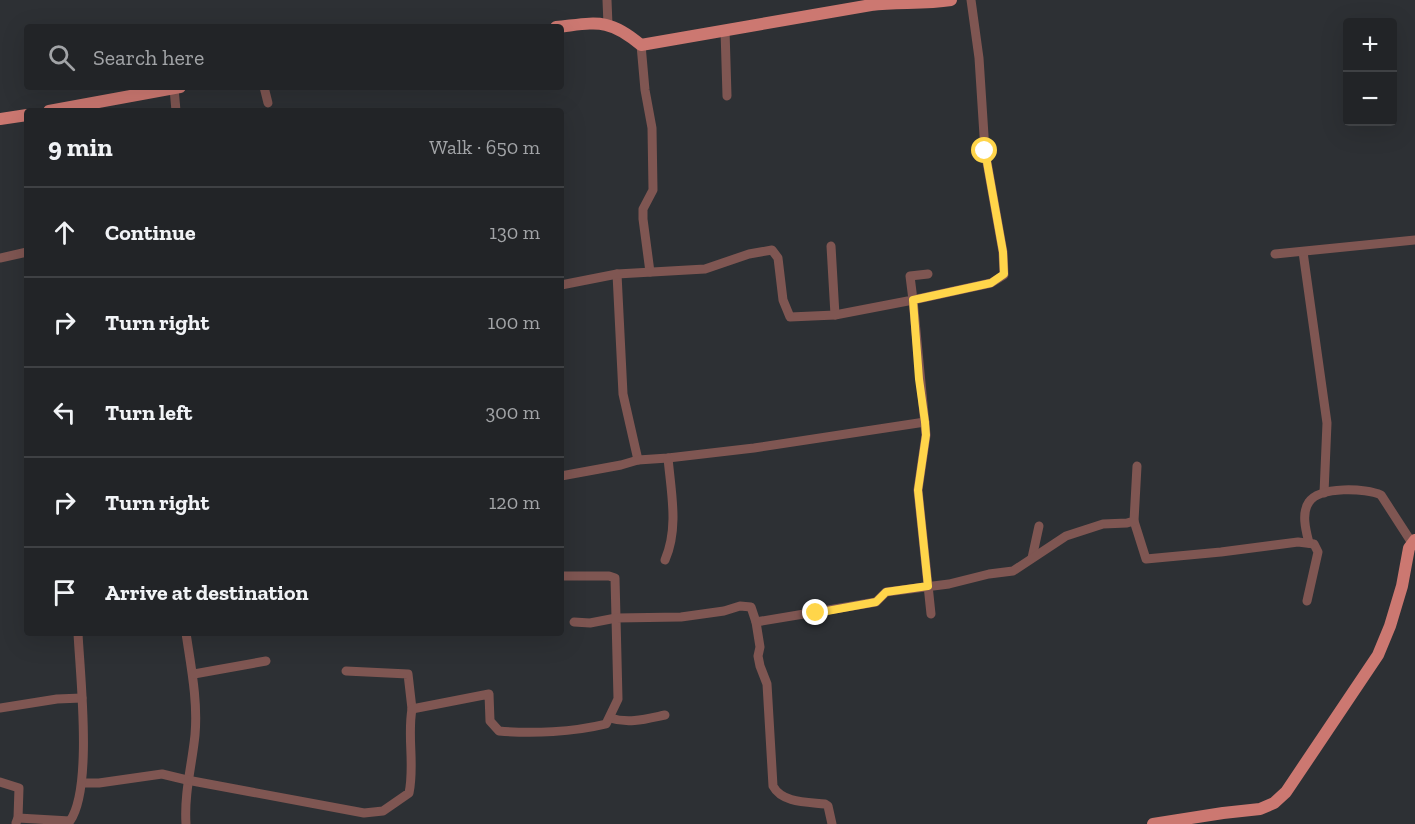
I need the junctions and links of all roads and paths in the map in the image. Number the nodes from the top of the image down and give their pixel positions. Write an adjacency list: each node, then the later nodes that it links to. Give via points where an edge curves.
1 (607, 0): 4 (street)
2 (951, 0): 6 (main road, via 871,5)
3 (971, 0): 28 (street, via 985,151 1004,274 991,283)
4 (608, 25): 5 (main road, via 594,22); 7 (main road)
5 (564, 26)
6 (725, 30): 7 (main road); 11 (street)
7 (641, 45): 24 (street, via 652,128 653,190 643,209)
8 (168, 90): 13 (main road)
9 (177, 90): 15 (street)
10 (265, 90): 12 (street)
11 (727, 96)
12 (268, 103)
13 (100, 106): 14 (main road)
14 (80, 108)
15 (176, 108)
16 (24, 115): 17 (main road)
17 (0, 119)
18 (1415, 240): 20 (street)
19 (831, 246): 29 (street)
20 (1303, 252): 22 (street); 35 (street, via 1327,423)
21 (24, 253): 23 (street)
22 (1275, 254)
23 (0, 258)
24 (650, 272): 25 (street); 29 (street, via 705,269 772,250 778,258 789,317)
25 (617, 274): 27 (street); 32 (street, via 623,394)
26 (928, 274): 28 (street, via 910,276)
27 (564, 284)
28 (913, 300): 29 (street); 30 (street)
29 (835, 315)
30 (925, 422): 31 (street); 43 (street, via 918,490)
31 (668, 458): 32 (street); 41 (street, via 673,517 672,544)
32 (638, 460): 34 (street)
33 (1137, 466): 36 (street)
34 (564, 475)
35 (1324, 493): 38 (street, via 1340,489 1381,495); 39 (street, via 1308,503 1305,529)
36 (1134, 521): 39 (street, via 1146,559); 40 (street, via 1103,524 1066,536)
37 (1039, 526): 40 (street)
38 (1413, 541): 65 (main road, via 1378,655 1286,792 1260,809)
39 (1309, 543): 44 (street, via 1318,552)
40 (1032, 558): 43 (street, via 1013,571)
41 (665, 560)
42 (564, 576): 46 (street, via 615,578)
43 (928, 586): 45 (street); 48 (street, via 886,592 876,602)
44 (1307, 601)
45 (931, 614)
46 (616, 618): 47 (street); 48 (street, via 681,617 740,606 751,607); 58 (street, via 618,699)
47 (574, 622)
48 (756, 622): 64 (street, via 758,656 767,684 773,786 782,797 825,804)
49 (78, 636): 54 (street)
50 (187, 636): 53 (street)
51 (266, 661): 53 (street)
52 (346, 671): 56 (street, via 408,674)
53 (194, 674): 59 (street, via 195,734)
54 (82, 698): 55 (street); 61 (street)
55 (0, 708)
56 (412, 710): 58 (street, via 489,694 490,721 499,731 585,729 606,724); 59 (street, via 409,793 382,811 364,813)
57 (665, 715): 58 (street, via 635,721)
58 (610, 718)
59 (187, 780): 61 (street, via 162,774); 63 (street)
60 (0, 782): 62 (street, via 19,788)
61 (82, 783): 62 (street, via 70,821)
62 (17, 821)
63 (186, 824)
64 (832, 824)
65 (1153, 824)

